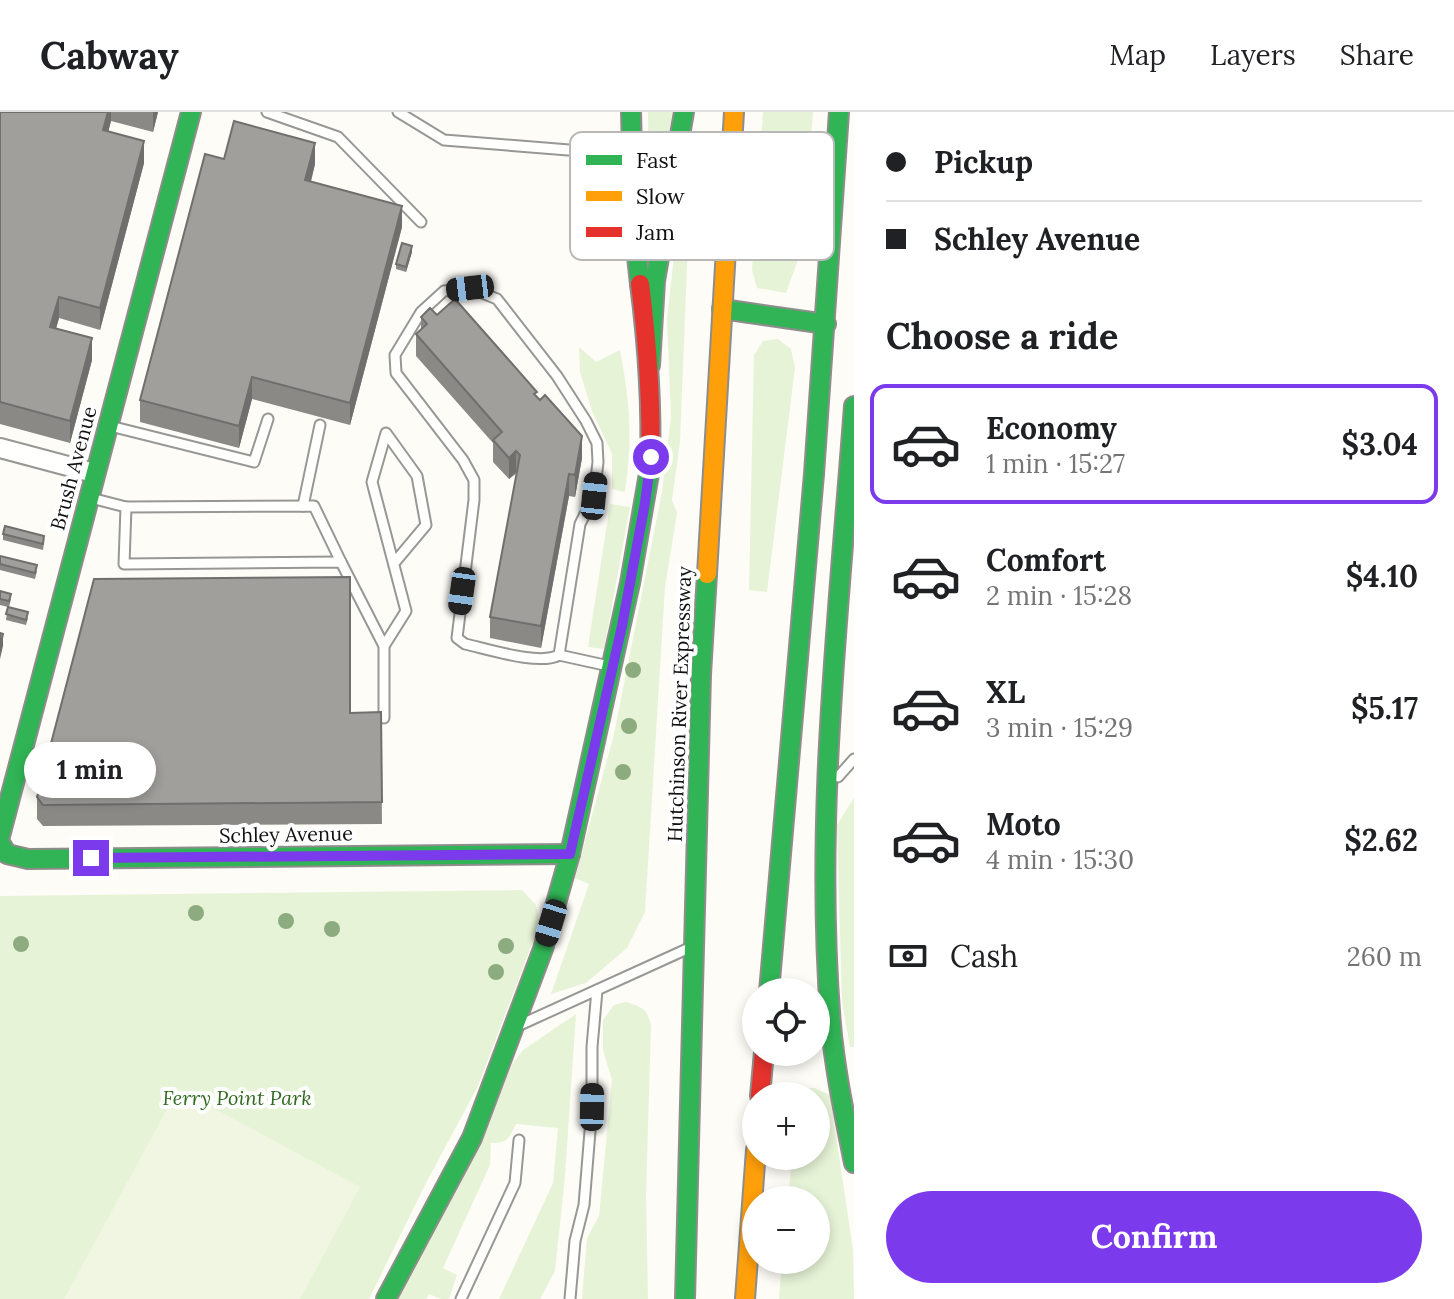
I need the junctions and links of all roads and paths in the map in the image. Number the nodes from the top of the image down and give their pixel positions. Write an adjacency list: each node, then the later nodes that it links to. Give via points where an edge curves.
1 (191, 112): 23 (main road, Brush Avenue)
2 (267, 112): 12 (lane, via 338,137)
3 (398, 112): 9 (lane, via 444,140)
4 (684, 112): 7 (main road)
5 (734, 112): 8 (main road, Hutchinson River Expressway)
6 (839, 112): 10 (main road)
7 (680, 132)
8 (733, 132)
9 (570, 150)
10 (836, 175): 11 (main road); 13 (main road)
11 (834, 205)
12 (421, 222)
13 (849, 254)
14 (637, 260): 20 (main road)
15 (658, 260): 20 (main road)
16 (725, 260): 18 (main road, Hutchinson River Expressway)
17 (830, 260): 19 (main road)
18 (722, 309): 19 (main road); 41 (main road, Hutchinson River Expressway)
19 (826, 324): 42 (main road, via 820,474)
20 (650, 365): 35 (main road, via 649,480)
21 (854, 406): 27 (main road)
22 (268, 419): 23 (lane, via 254,462)
23 (107, 425): 26 (main road, Brush Avenue)
24 (320, 425): 29 (lane)
25 (0, 448): 26 (street)
26 (94, 473): 28 (main road, Brush Avenue)
27 (847, 474): 38 (main road)
28 (88, 497): 30 (lane); 39 (main road, Brush Avenue)
29 (303, 506): 30 (lane); 31 (lane, via 314,506)
30 (126, 507): 31 (lane, via 124,564)
31 (341, 562): 33 (lane)
32 (395, 562): 32 (lane, via 372,482 386,433 417,476 426,525); 33 (lane, via 406,611)
33 (384, 646): 36 (lane)
34 (559, 655): 34 (lane, via 580,524 594,496 597,443 557,376 497,299 470,288 444,291 421,312 395,355 396,373 474,480 457,638 539,659); 35 (lane)
35 (613, 667): 40 (main road)
36 (384, 718)
37 (854, 759): 38 (lane)
38 (822, 787): 46 (main road, via 829,1001)
39 (1, 844): 40 (main road, Schley Avenue, via 13,856 28,859)
40 (570, 854): 44 (main road)
41 (693, 946): 43 (lane); 51 (main road, Hutchinson River Expressway)
42 (770, 978)
43 (597, 990): 44 (lane); 50 (lane, via 584,1205)
44 (514, 1028): 48 (main road, via 472,1138)
45 (519, 1140): 49 (lane, via 515,1183)
46 (854, 1163)
47 (755, 1170): 52 (main road)
48 (386, 1299)
49 (461, 1299)
50 (570, 1299)
51 (685, 1299)
52 (745, 1299)

